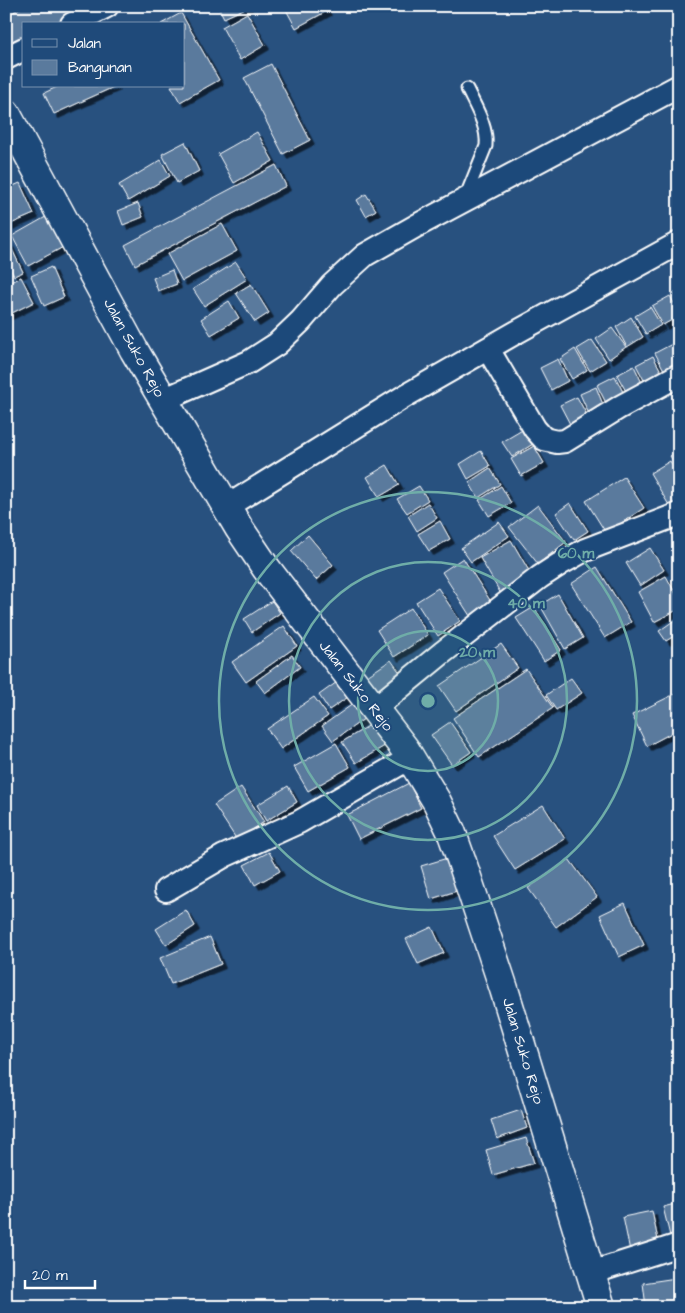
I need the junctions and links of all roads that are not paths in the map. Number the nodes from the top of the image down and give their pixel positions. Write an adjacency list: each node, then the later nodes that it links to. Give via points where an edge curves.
1 (106, 6): 2 (street)
2 (76, 22)
3 (22, 50): 4 (street)
4 (6, 58)
5 (679, 86): 8 (street)
6 (467, 89): 8 (lane, via 487,138)
7 (6, 113): 12 (main road, Jalan Suko Rejo)
8 (464, 200): 12 (street, via 365,255 277,344 249,362)
9 (679, 244): 10 (street)
10 (488, 348): 11 (street, via 535,429 550,442 565,441); 13 (street)
11 (679, 374)
12 (163, 400): 13 (main road, Jalan Suko Rejo)
13 (226, 507): 15 (main road, Jalan Suko Rejo, via 266,568)
14 (679, 514): 15 (street, via 585,550 560,564)
15 (375, 708): 16 (main road, Jalan Suko Rejo)
16 (410, 758): 17 (street, via 299,822 224,856); 19 (main road, Jalan Suko Rejo, via 437,802 461,858)
17 (166, 890)
18 (679, 1245): 19 (street)
19 (590, 1273): 20 (main road, Jalan Suko Rejo)
20 (601, 1307)

